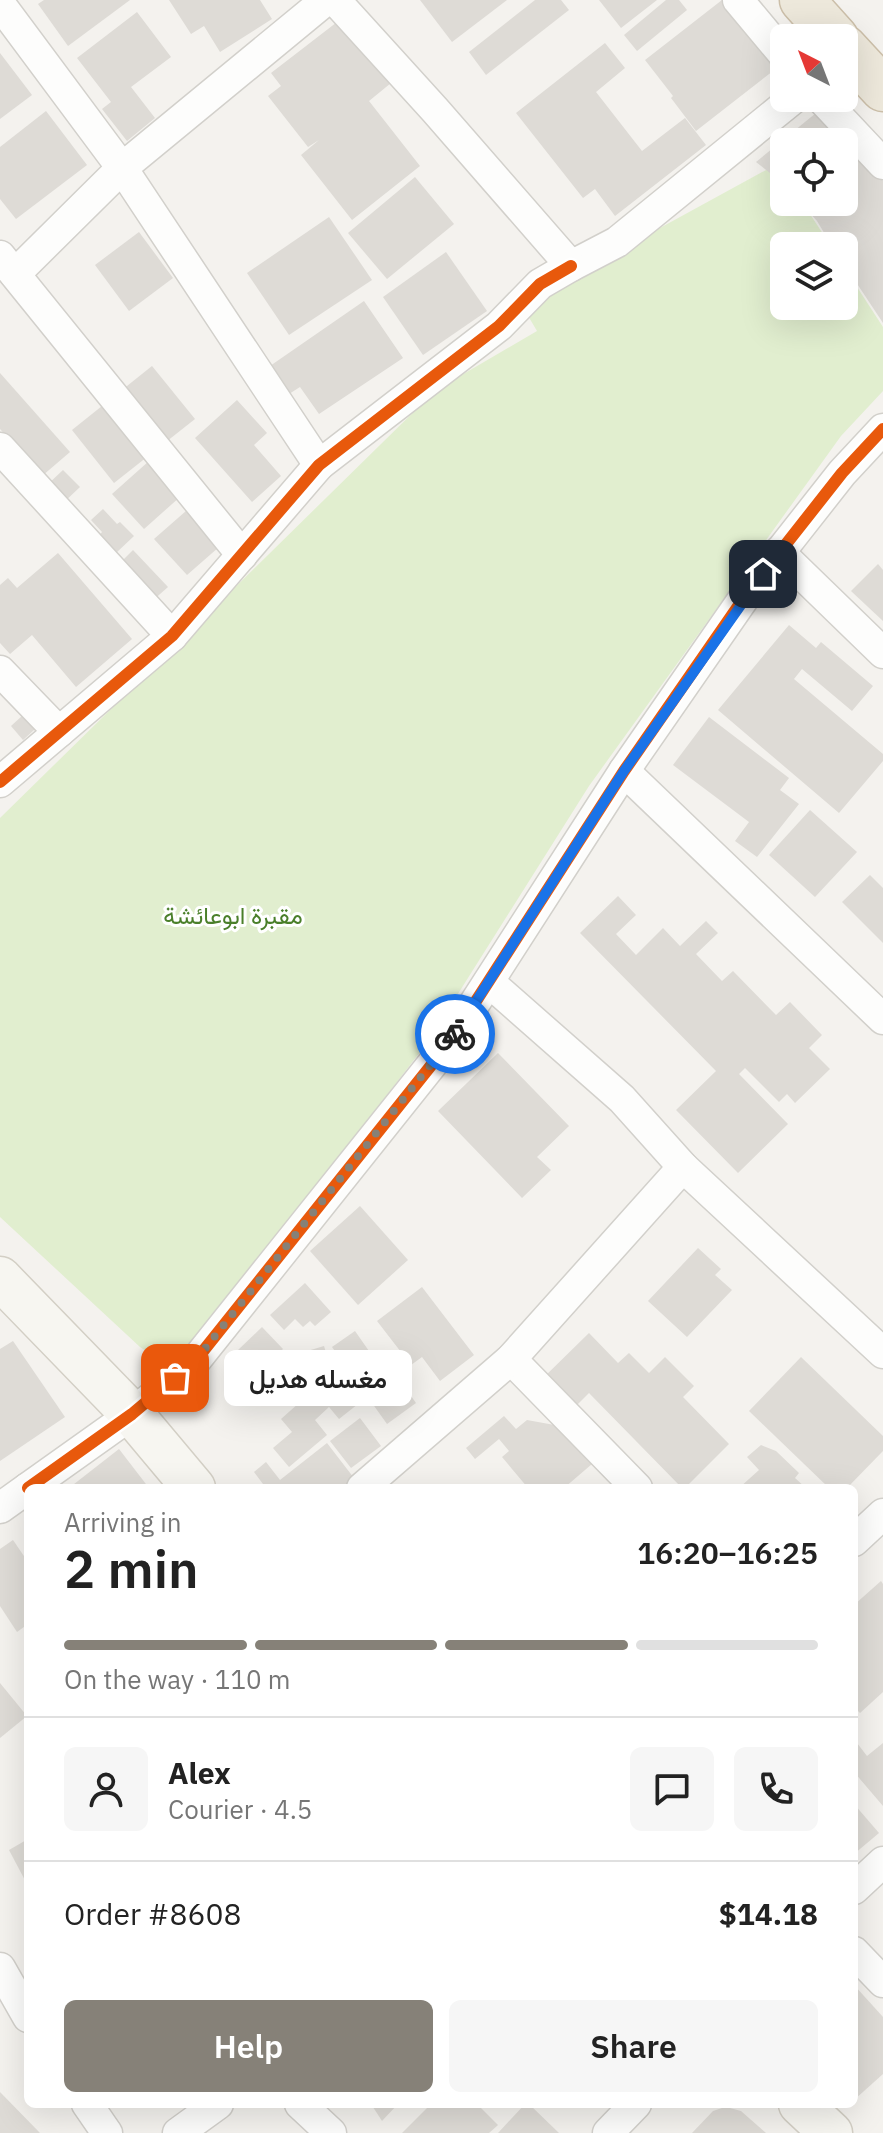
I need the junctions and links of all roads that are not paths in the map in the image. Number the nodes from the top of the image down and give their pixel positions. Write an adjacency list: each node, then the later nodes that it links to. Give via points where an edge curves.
1 (326, 0): 13 (street)
2 (335, 0): 15 (street)
3 (738, 0): 7 (street)
4 (802, 0): 6 (highway)
5 (0, 4): 13 (street)
6 (823, 24)
7 (770, 38)
8 (858, 62): 9 (highway)
9 (883, 89)
10 (777, 112): 15 (street, via 617,242)
11 (834, 112): 12 (street)
12 (883, 164)
13 (122, 168): 14 (street); 18 (street)
14 (7, 265): 20 (street)
15 (571, 266): 18 (street, via 540,284 499,326)
16 (883, 429): 19 (street)
17 (0, 448): 21 (street)
18 (319, 465): 20 (street)
19 (779, 552): 22 (street); 25 (street)
20 (242, 555): 21 (street)
21 (172, 636): 24 (street)
22 (883, 653)
23 (0, 671): 24 (street)
24 (59, 732): 26 (street)
25 (624, 771): 27 (street); 28 (street)
26 (0, 782)
27 (489, 982): 29 (street, via 622,1099); 33 (street, via 449,1043 196,1360)
28 (883, 1019)
29 (683, 1167): 31 (street); 32 (street)
30 (0, 1278): 33 (main road)
31 (883, 1353)
32 (511, 1359): 36 (street); 37 (street)
33 (132, 1414): 34 (street); 35 (main road)
34 (34, 1484)
35 (191, 1484)
36 (367, 1484)
37 (633, 1484)
38 (24, 1491): 39 (street)
39 (0, 1508)
40 (883, 1514): 41 (street)
41 (858, 1537)
42 (883, 1862): 43 (street)
43 (858, 1885)
44 (858, 1956): 46 (street)
45 (0, 1968): 47 (street)
46 (883, 1982)
47 (24, 2010)
48 (90, 2108): 53 (street)
49 (212, 2108): 54 (street)
50 (304, 2108): 55 (street)
51 (632, 2108): 56 (street)
52 (804, 2108): 57 (main road)
53 (107, 2133)
54 (178, 2133)
55 (331, 2133)
56 (608, 2133)
57 (831, 2133)

